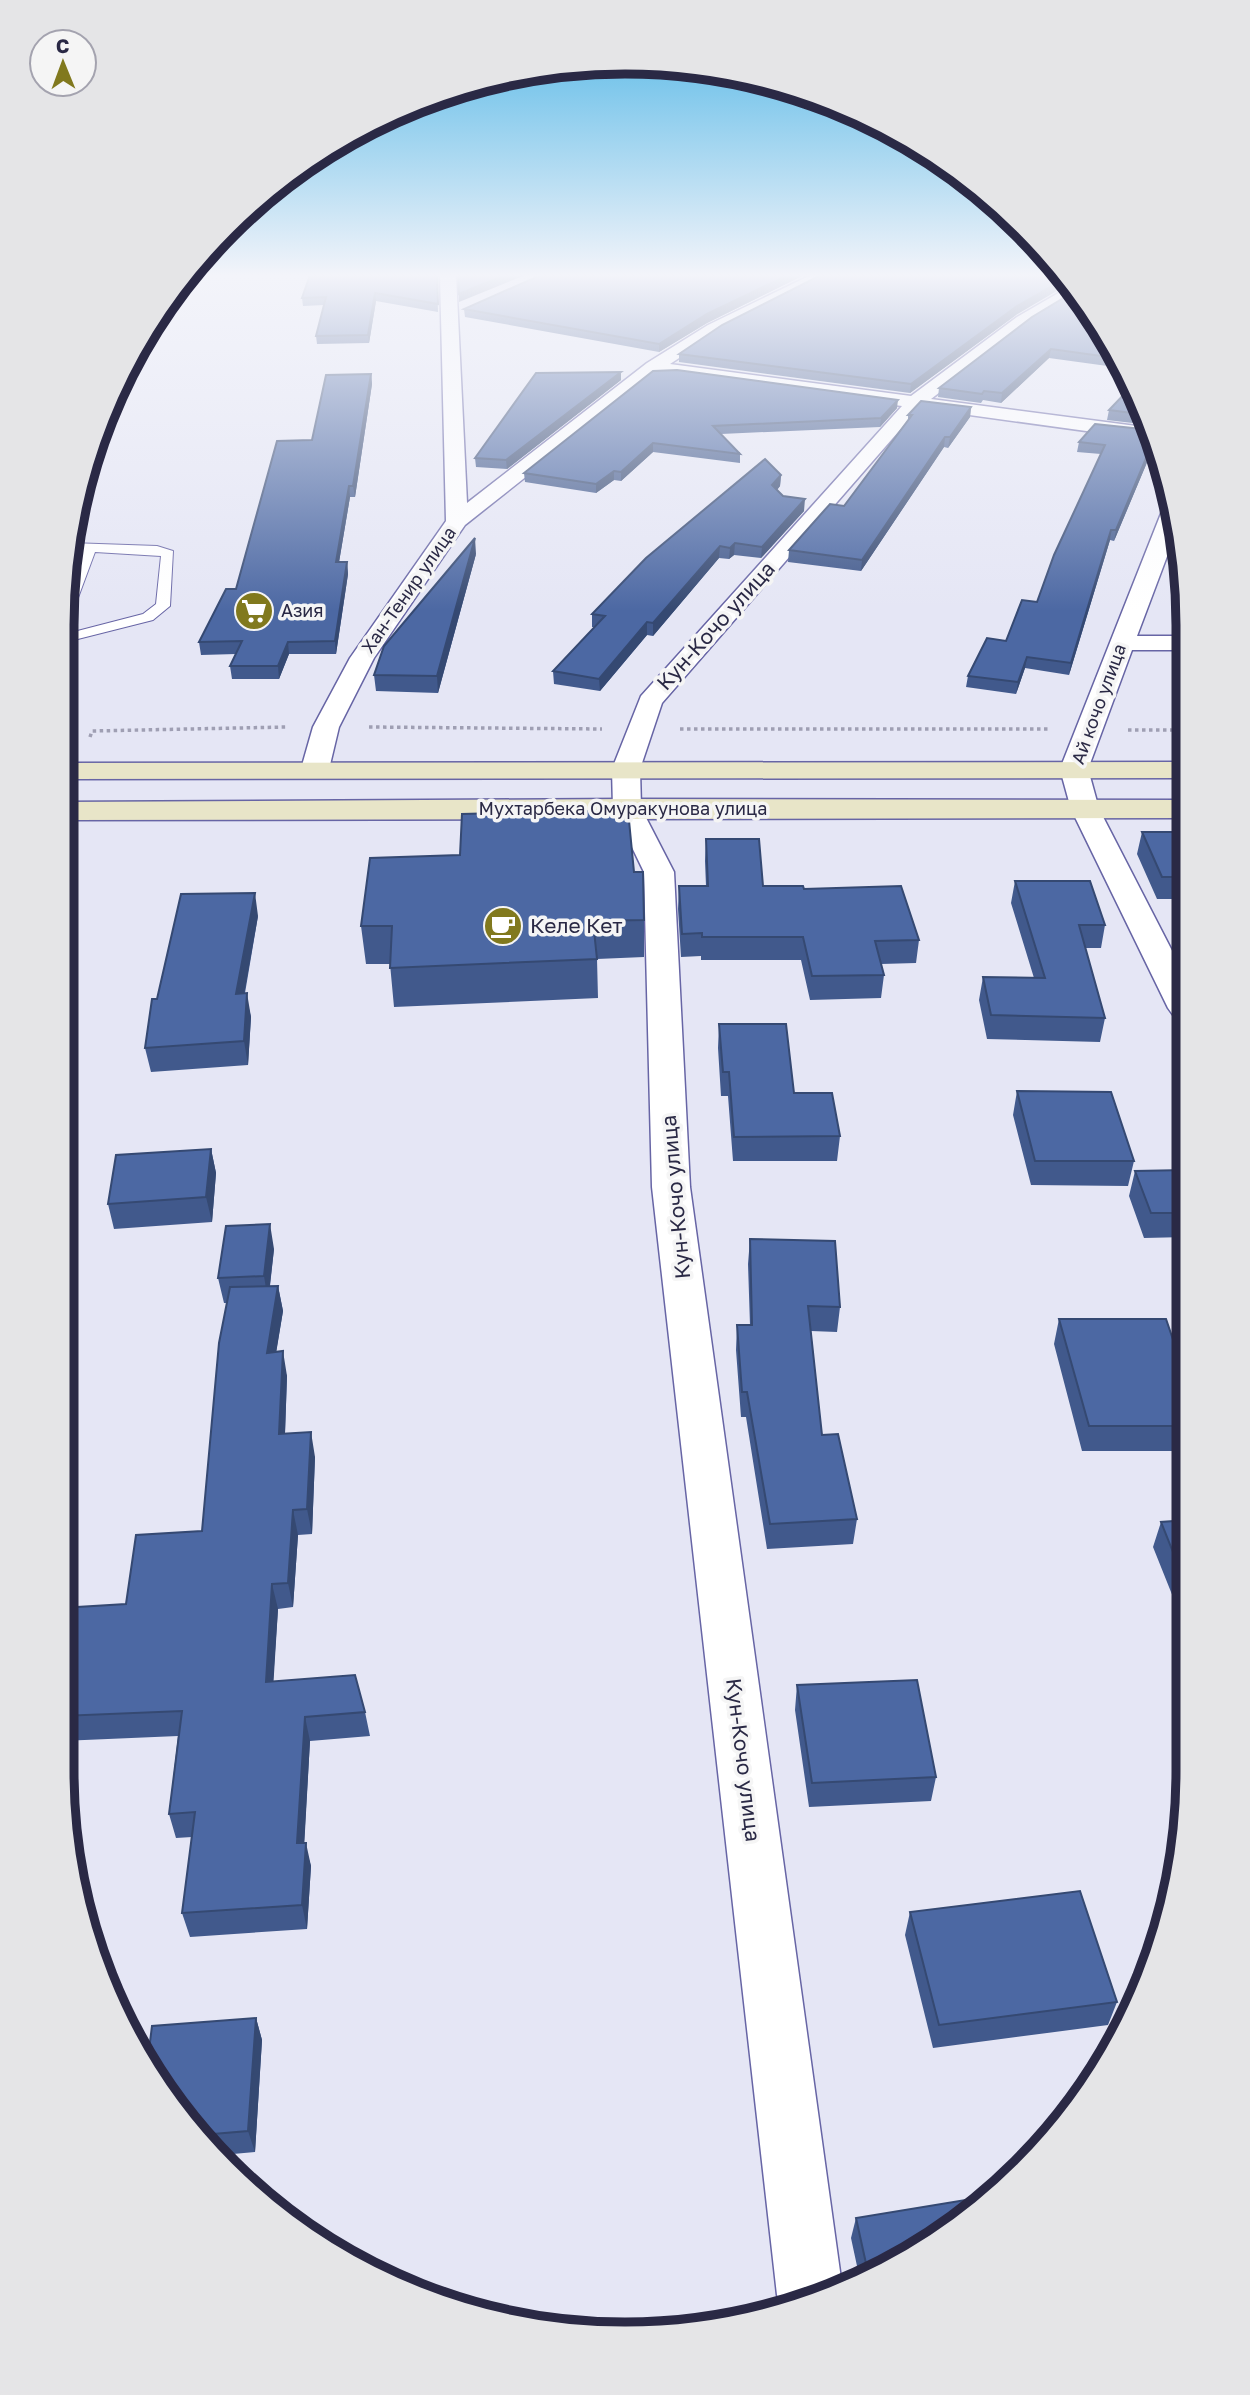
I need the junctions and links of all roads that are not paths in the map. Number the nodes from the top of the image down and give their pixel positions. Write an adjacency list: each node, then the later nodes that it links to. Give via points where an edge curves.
1 (456, 387): 7 (street, Хан-Тенир улица)
2 (628, 387): 7 (street)
3 (801, 387): 5 (street)
4 (935, 387): 5 (street, Кун-Кочо улица)
5 (915, 402): 6 (street); 16 (street, Кун-Кочо улица, via 650,701)
6 (1142, 433)
7 (457, 522): 15 (street, Хан-Тенир улица, via 362,658 326,727)
8 (1168, 529): 13 (street, Ай кочо улица)
9 (79, 547): 10 (lane)
10 (90, 548): 11 (lane); 12 (lane, via 168,554 163,606 148,617)
11 (75, 587)
12 (74, 636)
13 (1121, 643): 14 (street); 17 (street, Ай кочо улица)
14 (1176, 643)
15 (314, 769): 16 (main road, Мухтарбека Омуракунова улица); 19 (main road, Мухтарбека Омуракунова улица)
16 (626, 769): 17 (main road, Мухтарбека Омуракунова улица); 20 (street, Кун-Кочо улица)
17 (1074, 769): 18 (main road, Мухтарбека Омуракунова улица); 21 (street, Ай кочо улица)
18 (1176, 770)
19 (74, 771)
20 (626, 808): 21 (main road, Мухтарбека Омуракунова улица); 23 (main road, Мухтарбека Омуракунова улица); 25 (street, Кун-Кочо улица, via 659,872 671,1187)
21 (1085, 809): 22 (main road, Мухтарбека Омуракунова улица); 24 (street, Ай кочо улица)
22 (1176, 810)
23 (74, 811)
24 (1176, 990)
25 (809, 2289)

